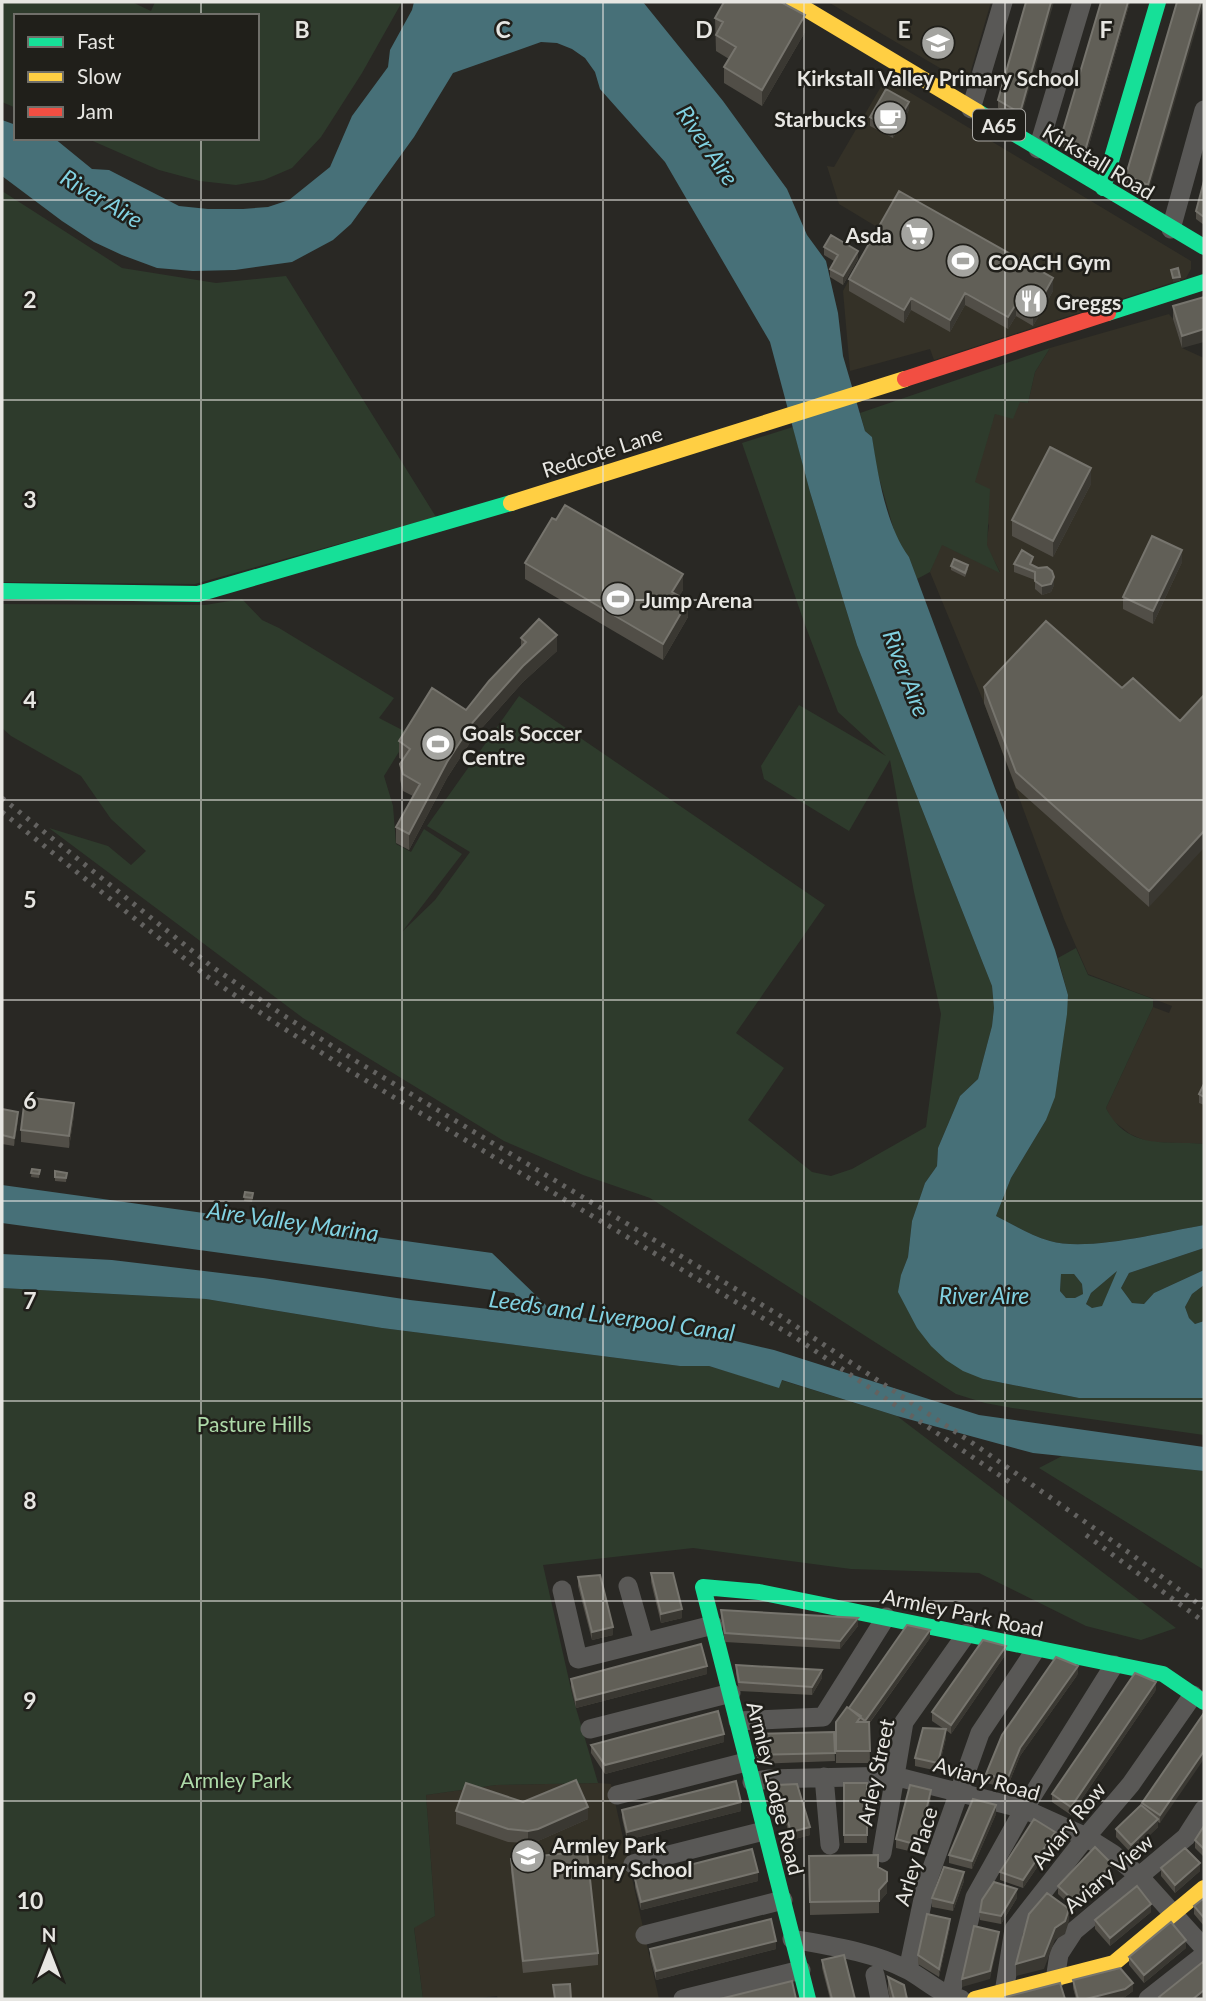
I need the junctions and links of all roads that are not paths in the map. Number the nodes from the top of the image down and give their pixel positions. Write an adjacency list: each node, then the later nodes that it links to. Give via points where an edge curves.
1 (794, 2): 5 (street, Kirkstall Road / A65)
2 (1003, 2): 5 (street)
3 (1082, 2): 7 (street)
4 (1158, 2): 8 (street)
5 (971, 109): 7 (street, Kirkstall Road / A65)
6 (1204, 110): 9 (street)
7 (1038, 149): 8 (street, Kirkstall Road / A65)
8 (1103, 188): 9 (street, Kirkstall Road / A65)
9 (1171, 229): 10 (street, Kirkstall Road / A65)
10 (1204, 247)
11 (1204, 282): 12 (street, Redcote Lane, via 456,520 198,594)
12 (2, 591)
13 (628, 1586): 19 (street)
14 (704, 1587): 16 (street, Armley Park Road, via 759,1592); 17 (street, Armley Lodge Road)
15 (562, 1590): 19 (street, via 578,1659)
16 (886, 1617): 18 (street, Armley Park Road); 24 (street, via 823,1717)
17 (712, 1625): 19 (street); 22 (street, Armley Lodge Road)
18 (967, 1633): 20 (street, Armley Park Road); 27 (street, Arley Street, via 905,1722)
19 (644, 1642)
20 (1036, 1649): 21 (street, Armley Park Road); 30 (street, Arley Place, via 980,1733)
21 (1114, 1665): 23 (street, Armley Park Road, via 1163,1674); 32 (street)
22 (731, 1693): 24 (street, Armley Lodge Road); 25 (street)
23 (1199, 1699): 35 (street, Aviary Row)
24 (738, 1721): 26 (street, Armley Lodge Road)
25 (590, 1729)
26 (746, 1762): 29 (street, Armley Lodge Road); 31 (street)
27 (894, 1776): 28 (street, Aviary Road); 30 (street, Aviary Road); 37 (street, Arley Street)
28 (824, 1777): 29 (street, Aviary Road); 36 (street)
29 (752, 1782): 34 (street, Armley Lodge Road)
30 (959, 1791): 32 (street, Aviary Road); 48 (street, Arley Place, via 926,1885)
31 (617, 1795)
32 (1024, 1809): 35 (street, Aviary Road); 52 (street, via 975,1897)
33 (1204, 1809): 39 (street, Aviary View, via 1186,1837)
34 (764, 1832): 38 (street); 41 (street, Armley Lodge Road)
35 (1086, 1837): 39 (street, Aviary Road); 51 (street, Aviary Row, via 1014,1929)
36 (830, 1845)
37 (882, 1853)
38 (633, 1864)
39 (1139, 1876): 42 (street, Aviary Road); 50 (street, Aviary View, via 1074,1931 1059,1954)
40 (1204, 1888): 42 (street)
41 (783, 1900): 43 (street); 44 (street, Armley Lodge Road)
42 (1174, 1914): 45 (street, Aviary Road); 50 (street, via 1114,1963)
43 (645, 1935)
44 (792, 1939): 47 (street, Armley Lodge Road); 48 (street)
45 (1204, 1948)
46 (1204, 1955): 57 (street)
47 (801, 1970): 53 (street); 54 (street, Armley Lodge Road)
48 (908, 1970): 52 (street)
49 (875, 1975): 55 (street)
50 (1055, 1980): 51 (street)
51 (1004, 1993): 56 (street)
52 (956, 1998)
53 (683, 1999)
54 (808, 1999)
55 (880, 1999)
56 (975, 1999)
57 (1148, 1999)

